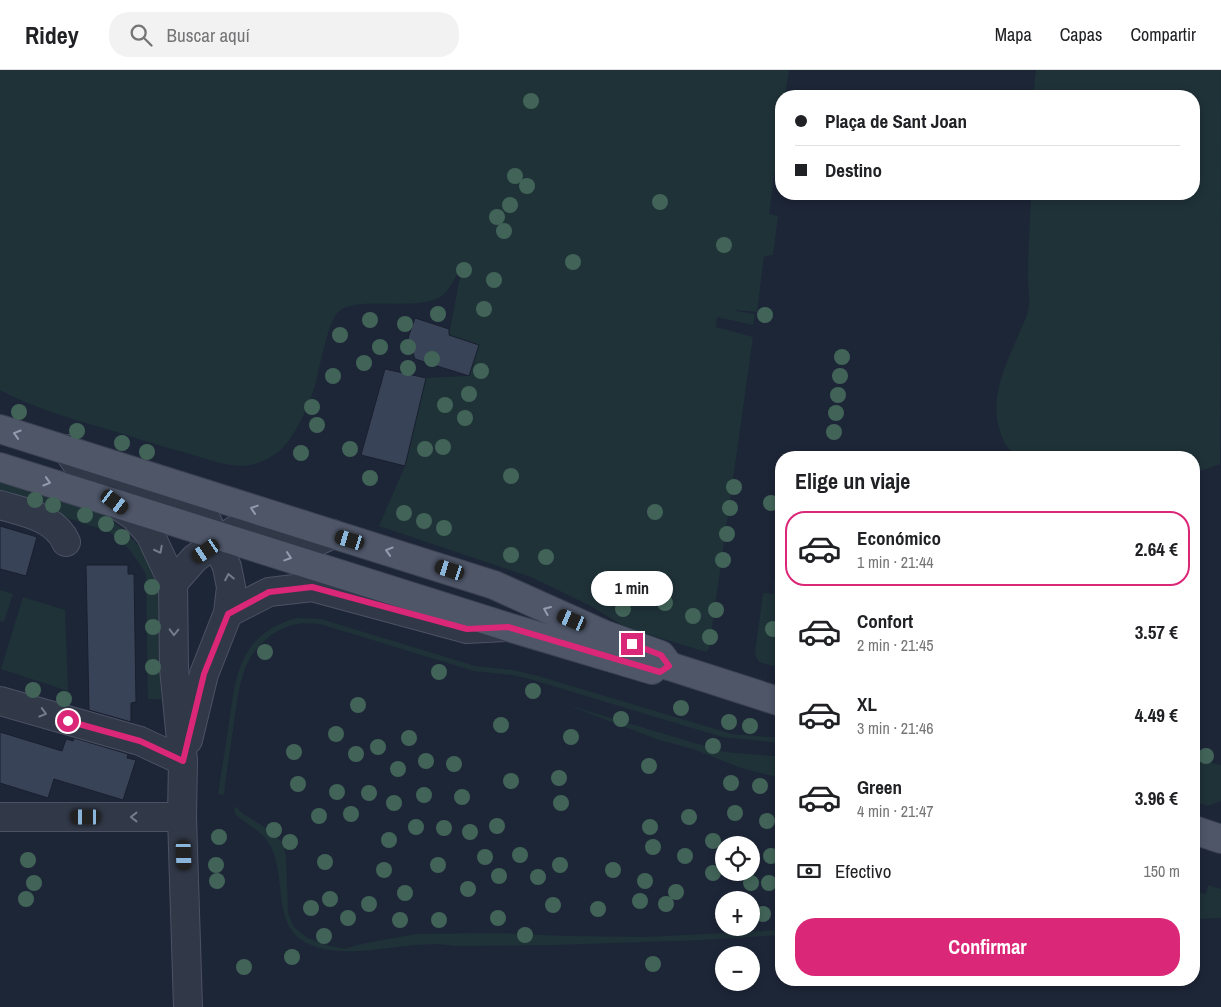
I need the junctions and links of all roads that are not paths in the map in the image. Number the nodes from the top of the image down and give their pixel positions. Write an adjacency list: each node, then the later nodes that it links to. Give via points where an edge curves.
1 (0, 429): 2 (main road, one-way to 1)
2 (67, 449): 6 (main road, one-way to 2); 7 (street, via 84,475 196,512 207,521)
3 (0, 467): 4 (main road, one-way to 4)
4 (115, 502): 7 (main road); 9 (street, one-way to 9, via 150,534)
5 (0, 505): 8 (street, via 45,520 56,527)
6 (333, 534): 7 (street, via 309,545 258,530 235,530); 12 (main road, one-way to 6, via 661,655 603,634 494,585)
7 (218, 538): 9 (street); 10 (street, one-way to 7, via 231,587); 11 (main road, one-way to 11)
8 (66, 542)
9 (173, 583): 15 (street, one-way to 15, via 174,668)
10 (228, 614): 11 (street, via 269,592 312,587 467,629); 15 (street, via 204,674)
11 (508, 627): 12 (main road, via 660,672)
12 (669, 666): 13 (main road)
13 (775, 700)
14 (0, 701): 15 (street, one-way to 15, via 140,741)
15 (183, 761): 17 (street)
16 (0, 817): 17 (street, one-way to 16)
17 (182, 817): 20 (street)
18 (1200, 832): 19 (main road)
19 (1221, 839)
20 (188, 1007)

